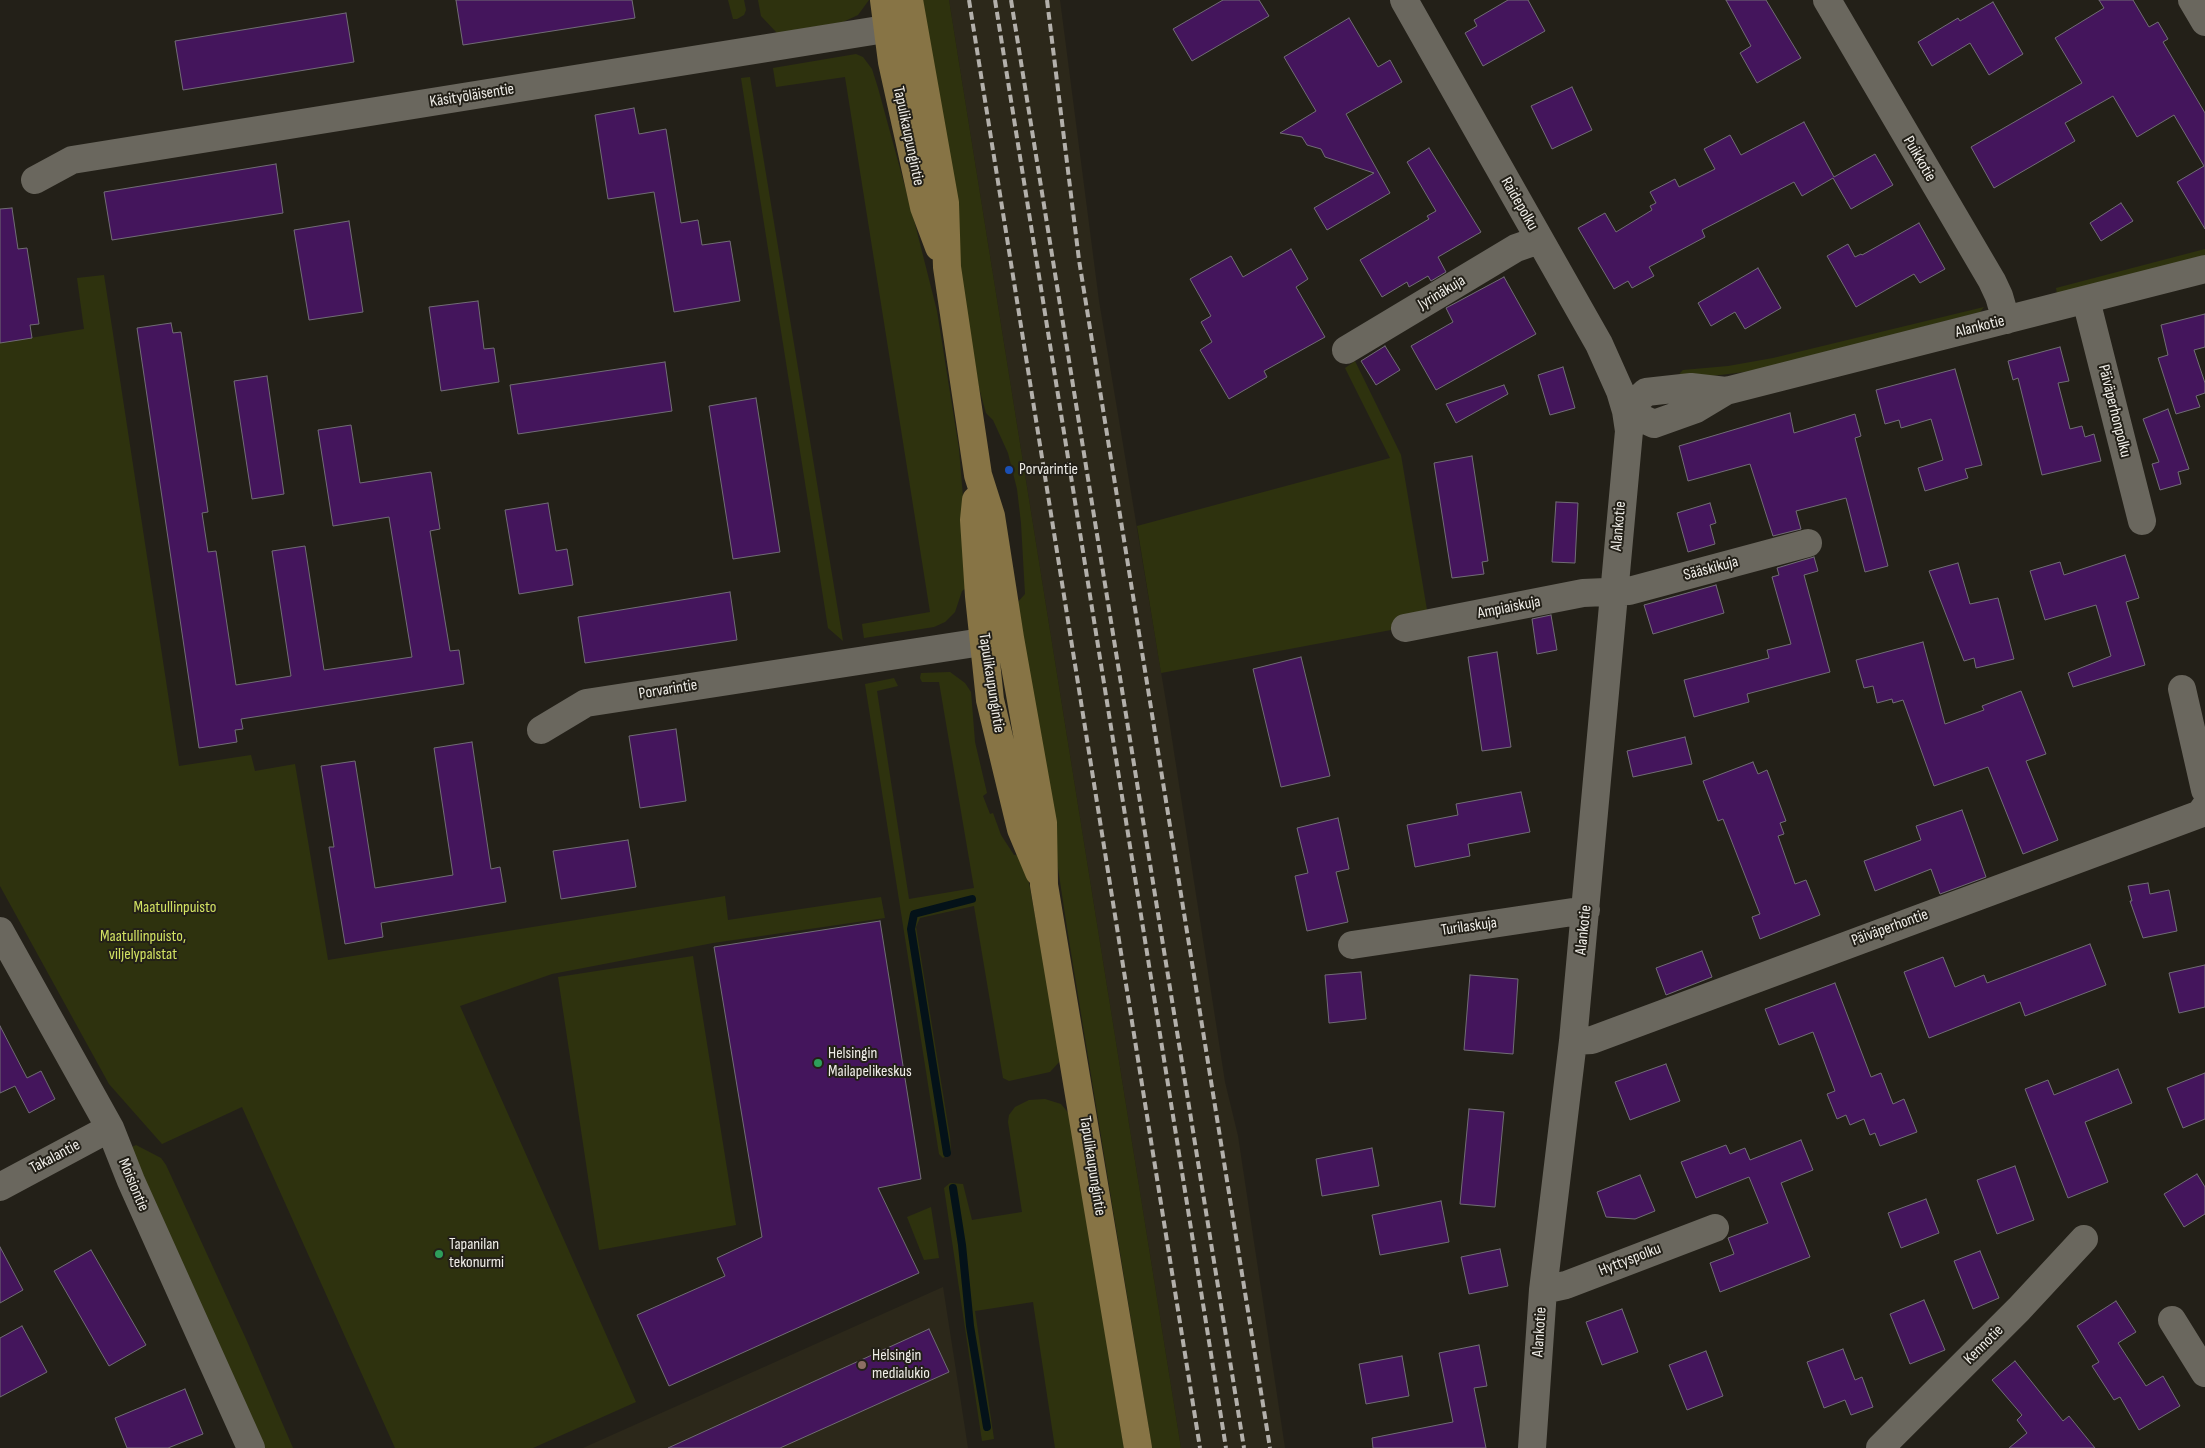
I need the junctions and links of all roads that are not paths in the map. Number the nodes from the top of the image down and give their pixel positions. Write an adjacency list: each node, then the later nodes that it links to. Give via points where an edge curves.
1 (884, 0): 5 (main road, Tapulikaupungintie)
2 (1404, 0): 8 (street, Raidepolku)
3 (1827, 0): 11 (street, Puikkotie, via 1996,289)
4 (2192, 0): 6 (street)
5 (903, 18): 7 (street, Käsityöläisentie, via 72,160); 18 (main road, Tapulikaupungintie, via 945,203 946,267 978,475 974,520)
6 (2205, 22)
7 (34, 180)
8 (1539, 240): 12 (street, Jyrinäkuja, via 1516,248); 13 (street, Raidepolku, via 1598,344)
9 (2205, 269): 10 (street, Alankotie)
10 (2086, 300): 11 (street, Alankotie); 14 (street, Päiväperhonpolku)
11 (2006, 320): 13 (street, Alankotie, via 1726,391 1696,409 1654,424)
12 (1346, 350)
13 (1626, 411): 16 (street, Alankotie, via 1629,431)
14 (2142, 522)
15 (1808, 543): 16 (street, Sääskikuja, via 1629,591)
16 (1613, 592): 17 (street, Ampiaiskuja, via 1583,593); 23 (street, Alankotie)
17 (1405, 628)
18 (997, 640): 20 (street, Porvarintie, via 586,703); 35 (main road, Tapulikaupungintie, via 990,700 1021,829 1044,884)
19 (2182, 689): 21 (street)
20 (542, 730)
21 (2205, 790)
22 (2205, 808): 26 (street, Päiväperhontie, via 2200,814 1592,1040)
23 (1586, 910): 25 (street, Turilaskuja); 26 (street, Alankotie)
24 (0, 931): 27 (street, Moisiontie)
25 (1352, 945)
26 (1573, 1041): 31 (street, Alankotie)
27 (110, 1128): 28 (street, Takalantie); 34 (street, Moisiontie)
28 (0, 1187)
29 (1715, 1228): 31 (street, Hyttyspolku, via 1566,1285)
30 (2084, 1239): 37 (street, Kennotie)
31 (1543, 1290): 36 (street, Alankotie)
32 (2172, 1320): 33 (street)
33 (2205, 1372)
34 (251, 1448)
35 (1138, 1448)
36 (1532, 1448)
37 (1880, 1448)

